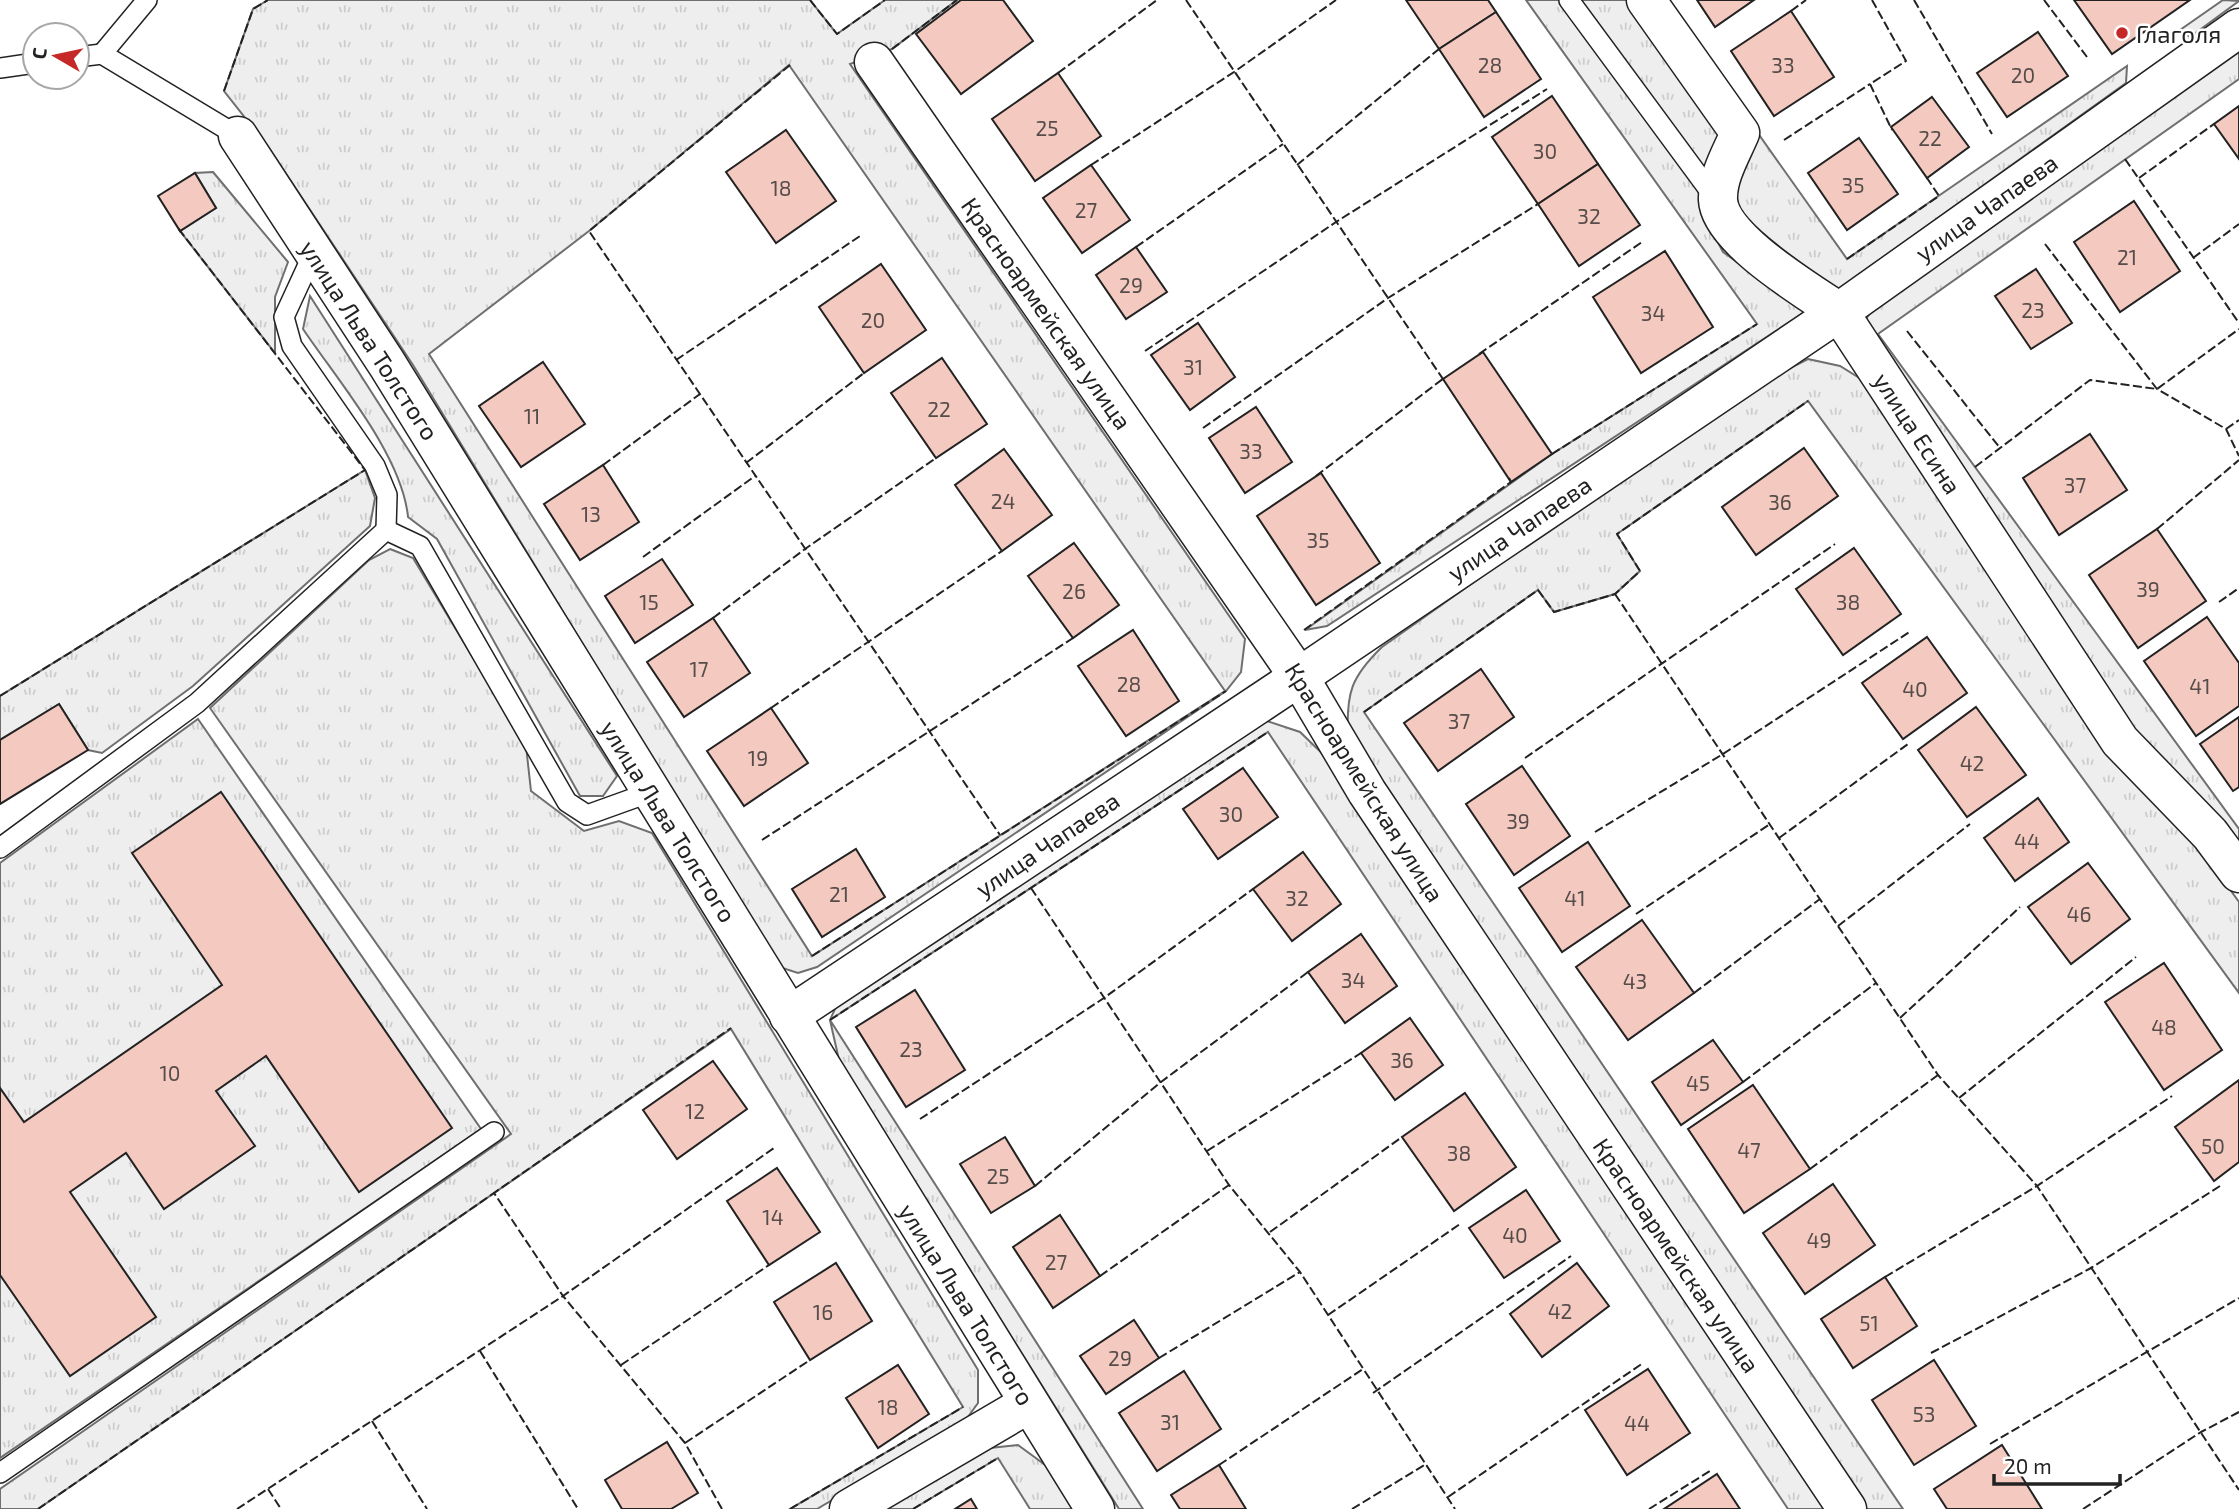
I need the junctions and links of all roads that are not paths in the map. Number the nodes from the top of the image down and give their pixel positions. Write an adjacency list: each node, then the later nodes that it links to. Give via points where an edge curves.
1 (147, 0): 5 (lane)
2 (1569, 0): 11 (lane)
3 (1646, 0): 11 (street, via 1740,133 1722,174)
4 (2239, 28): 13 (street, улица Чапаева)
5 (102, 54): 6 (lane); 10 (lane)
6 (91, 55)
7 (874, 62): 15 (street, Красноармейская улица)
8 (21, 65): 9 (lane)
9 (0, 68)
10 (238, 136): 12 (street, улица Льва Толстого)
11 (1718, 202): 13 (street, улица Есина, via 1731,229 1769,265)
12 (314, 252): 14 (lane, via 284,317 292,346 375,466 387,495); 16 (street, улица Льва Толстого)
13 (1839, 312): 15 (street, улица Чапаева); 18 (street, улица Есина, via 2120,741 2210,834)
14 (386, 530): 16 (lane, via 419,546 567,802 587,815); 17 (lane, via 197,703)
15 (1299, 677): 19 (street, улица Чапаева); 25 (street, Красноармейская улица, via 1367,792)
16 (651, 792): 19 (street, улица Льва Толстого)
17 (0, 848)
18 (2239, 873)
19 (789, 1016): 21 (street, улица Льва Толстого)
20 (495, 1132): 22 (lane)
21 (1028, 1404): 23 (street); 24 (street, улица Льва Толстого)
22 (0, 1473)
23 (849, 1509)
24 (1096, 1509)
25 (1847, 1509)

